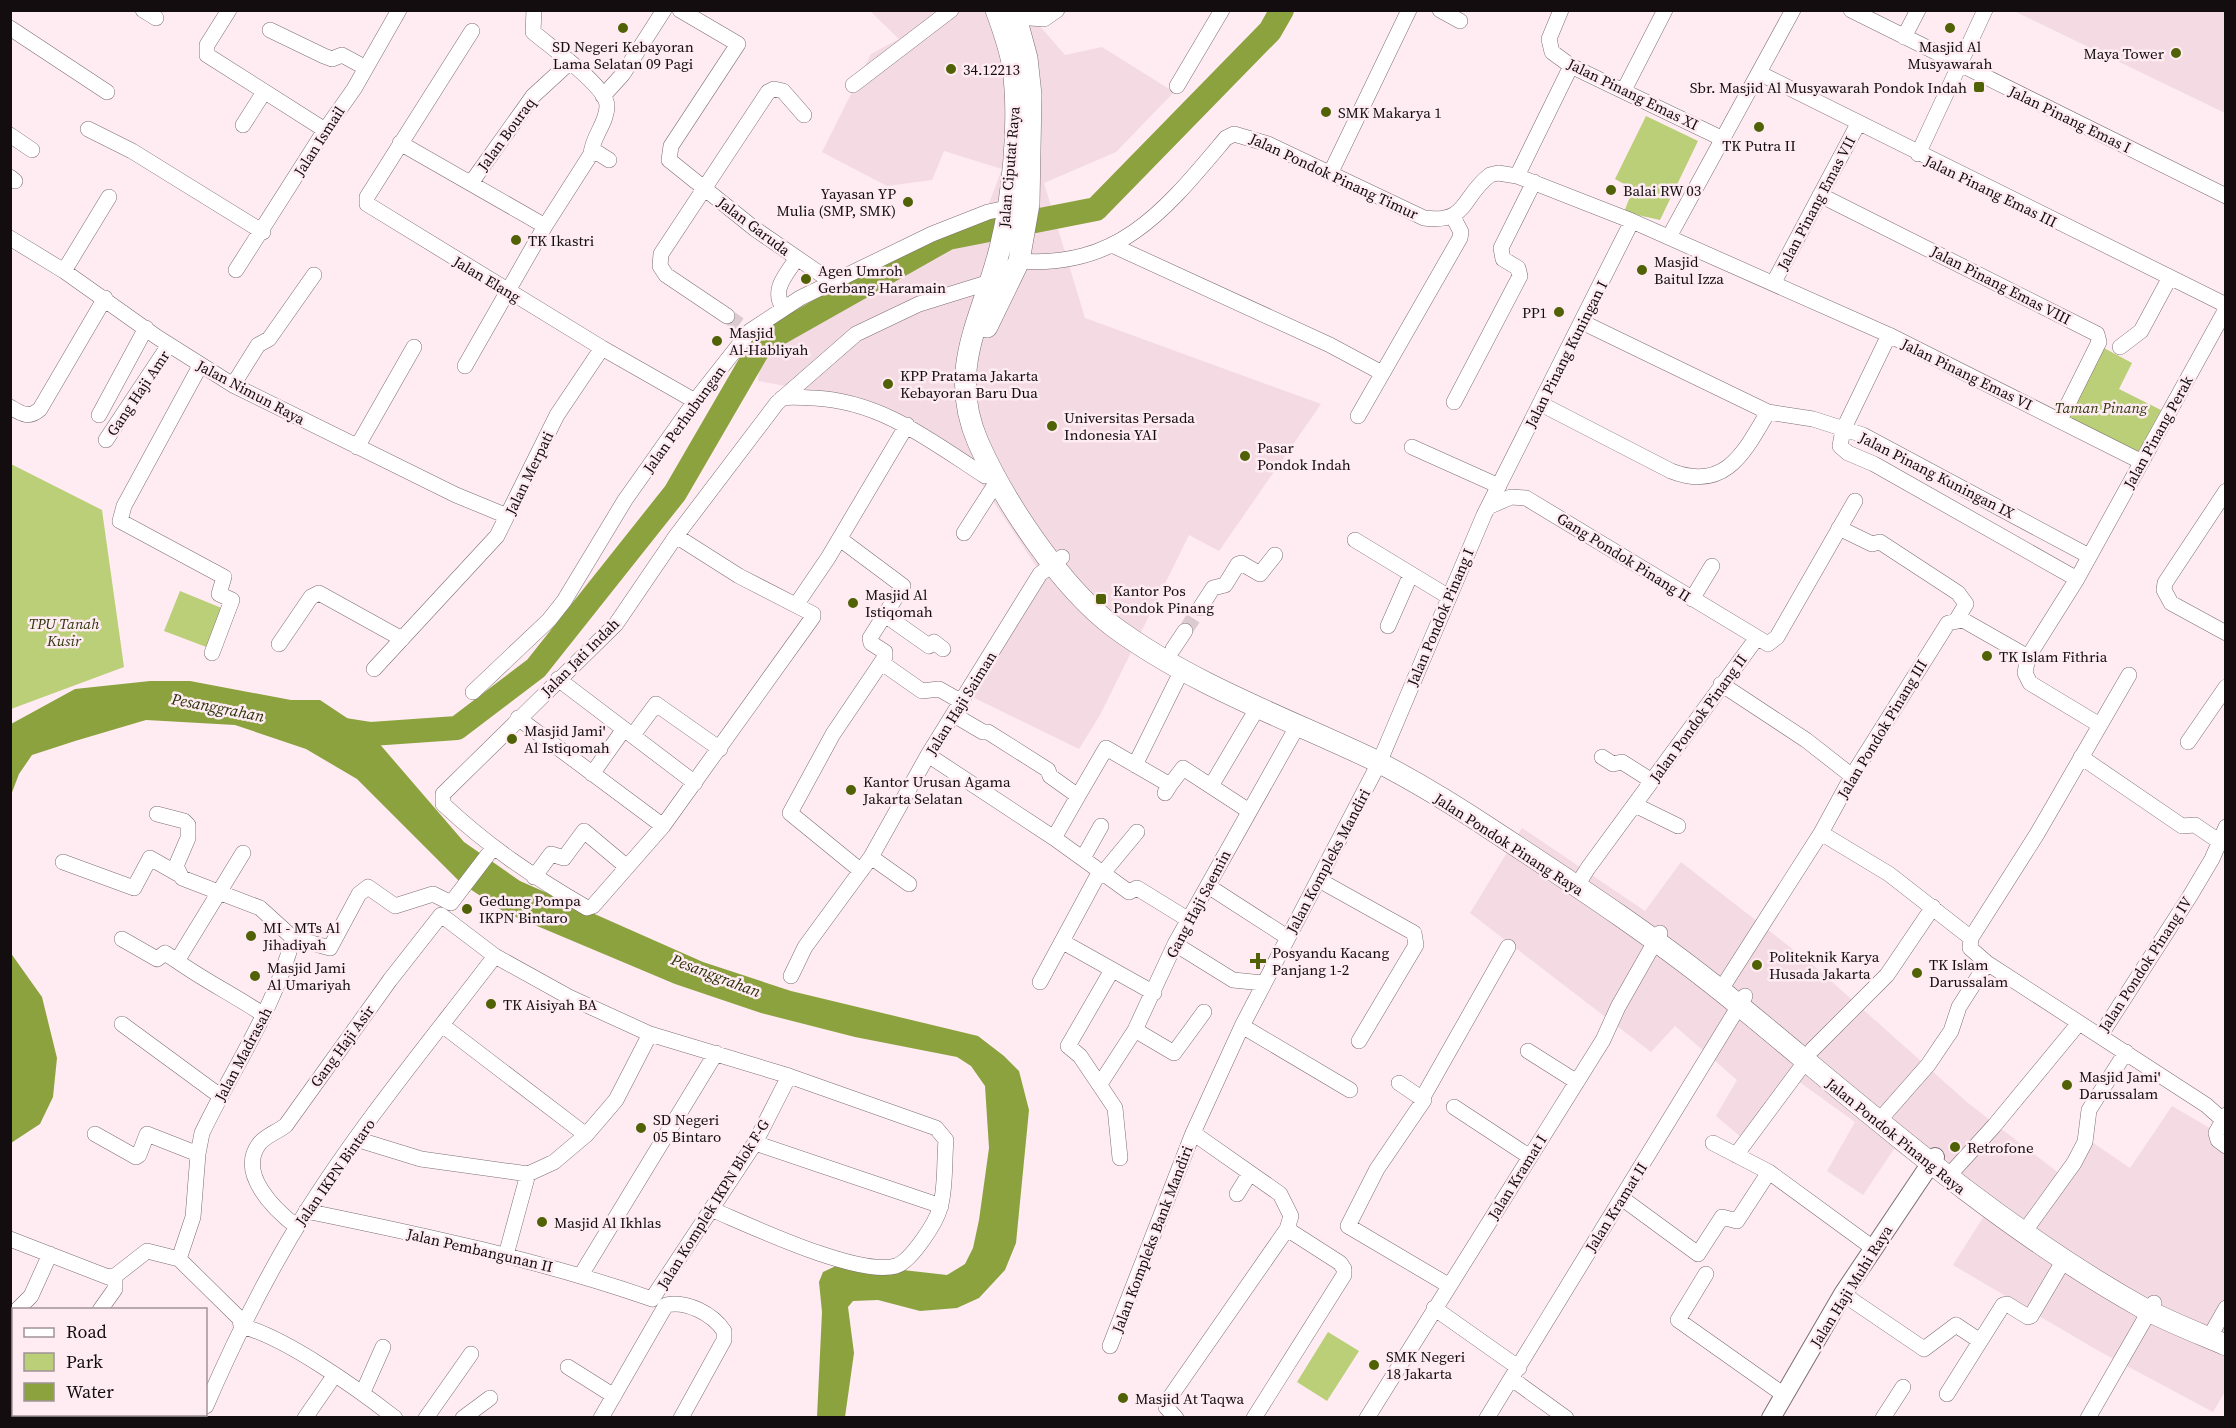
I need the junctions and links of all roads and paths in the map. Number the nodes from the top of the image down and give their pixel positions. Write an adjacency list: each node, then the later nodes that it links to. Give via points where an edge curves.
1 (229, 10): 33 (street, via 204,53)
2 (399, 10): 27 (street, Jalan Ismail)
3 (534, 10): 24 (street, via 533,32)
4 (664, 10): 34 (street, via 618,82)
5 (680, 10): 51 (street, via 738,44 669,154 673,164)
6 (951, 10): 29 (street)
7 (996, 10): 58 (main road, Jalan Ciputat Raya, via 1013,67)
8 (1057, 10): 18 (street, via 1044,19)
9 (1222, 10): 30 (street)
10 (1408, 10): 47 (street)
11 (1440, 10): 19 (street)
12 (1561, 10): 26 (street, Jalan Pinang Emas XI, via 1549,45)
13 (1665, 10): 31 (street)
14 (1793, 10): 28 (street)
15 (1851, 10): 23 (street, Jalan Pinang Emas I)
16 (1918, 10): 23 (street)
17 (1985, 10): 25 (street)
18 (1016, 14): 58 (main road, Jalan Ciputat Raya, via 1028,58 1032,107)
19 (1460, 21)
20 (10, 28): 32 (street)
21 (270, 30): 27 (street, via 324,56 332,59 342,55)
22 (472, 31): 42 (street)
23 (1904, 37): 25 (street, Jalan Pinang Emas I)
24 (569, 63): 34 (street); 50 (street, Jalan Bouraq, via 533,96)
25 (1960, 65): 45 (street); 53 (street, Jalan Pinang Emas I)
26 (1571, 66): 31 (street, Jalan Pinang Emas XI); 48 (street)
27 (366, 68): 39 (street, Jalan Ismail)
28 (1759, 73): 37 (street, Jalan Pinang Emas III); 41 (street)
29 (853, 85)
30 (1177, 86)
31 (1624, 90): 41 (street, Jalan Pinang Emas XI)
32 (107, 92)
33 (264, 92): 36 (street); 39 (street)
34 (603, 96): 44 (street, via 607,108)
35 (804, 115): 51 (street, via 783,91 768,92)
36 (243, 124)
37 (1858, 124): 45 (street, Jalan Pinang Emas III); 52 (street, Jalan Pinang Emas VII)
38 (88, 129): 59 (street)
39 (325, 130): 59 (street, Jalan Ismail)
40 (10, 135): 43 (street)
41 (1723, 139): 60 (street)
42 (400, 143): 50 (street, Jalan Bouraq); 71 (street, Jalan Elang, via 367,196 367,204)
43 (32, 150)
44 (591, 154): 46 (street); 57 (street)
45 (1918, 154): 67 (street, Jalan Pinang Emas III)
46 (609, 159)
47 (1330, 174): 55 (street, Jalan Pondok Pinang Timur, via 1424,218); 62 (street, Jalan Pondok Pinang Timur, via 1268,144 1234,134 1226,138 1161,212)
48 (1517, 176): 49 (street); 55 (street, via 1490,175)
49 (1534, 182): 56 (street); 89 (street, via 1501,248 1503,259 1518,268 1520,276)
50 (471, 183): 57 (street, Jalan Bouraq)
51 (704, 187): 63 (street, Jalan Garuda); 75 (street, Jalan Garuda, via 664,247 660,266 666,275)
52 (1820, 195): 70 (street, Jalan Pinang Emas VII); 95 (street, Jalan Pinang Emas VIII, via 2097,334 2099,342)
53 (2226, 196)
54 (109, 197): 64 (street)
55 (1453, 217): 85 (street, via 1460,238)
56 (1632, 221): 60 (street, Jalan Pinang Emas VI); 76 (street, Jalan Pinang Kuningan I)
57 (545, 226): 71 (street)
58 (1016, 229): 62 (street, Jalan Pondok Pinang Timur, via 1042,262 1076,259); 68 (street, Jalan Perhubungan, via 932,234); 69 (main road, Jalan Pondok Pinang Raya); 114 (main road, Jalan Pondok Pinang Raya, via 982,342 979,399 1005,473)
59 (263, 232): 65 (street, Jalan Ismail)
60 (1669, 237): 70 (street, Jalan Pinang Emas VI)
61 (10, 238): 64 (street, Jalan Nimun Raya)
62 (1114, 246): 85 (street, via 1330,345)
63 (797, 258): 68 (street, Jalan Garuda); 74 (street, via 777,289)
64 (64, 270): 72 (street, Jalan Nimun Raya)
65 (236, 270)
66 (314, 275): 86 (street, via 269,339 258,345)
67 (2169, 279): 73 (street, Jalan Pinang Emas III); 81 (street, via 2141,331)
68 (832, 282): 74 (street, Jalan Perhubungan)
69 (990, 282): 87 (street, Jalan Jati Indah, via 919,304 856,334); 102 (main road, Jalan Pondok Pinang Raya, via 969,341 965,402 977,441)
70 (1774, 282): 78 (street, Jalan Pinang Emas VI)
71 (509, 292): 82 (street, Jalan Elang); 84 (street)
72 (105, 298): 77 (street, Jalan Nimun Raya); 91 (street, via 40,409 24,415)
73 (2226, 307): 101 (street, Jalan Pinang Perak)
74 (783, 308): 88 (street, Jalan Perhubungan, via 748,330)
75 (727, 316)
76 (1582, 322): 90 (street, Jalan Pinang Kuningan I); 92 (street, Jalan Pinang Kuningan IX)
77 (146, 328): 79 (street, Jalan Nimun Raya); 93 (street)
78 (1889, 335): 95 (street, Jalan Pinang Emas VI); 97 (street, Jalan Pinang Emas VI)
79 (170, 345): 83 (street, Jalan Nimun Raya); 98 (street, Gang Haji Amr)
80 (414, 347): 99 (street)
81 (2120, 347)
82 (602, 348): 88 (street); 106 (street, Jalan Merpati, via 557,415)
83 (200, 366): 86 (street, Jalan Nimun Raya); 132 (street, via 124,506 120,521 224,577 219,594 232,600)
84 (465, 366)
85 (1382, 373): 94 (street)
86 (233, 385): 99 (street, Jalan Nimun Raya)
87 (782, 398): 96 (street, via 840,399 872,408); 109 (street, Jalan Jati Indah)
88 (695, 401): 141 (street, Jalan Perhubungan, via 625,500 564,601)
89 (1454, 402)
90 (1541, 404): 92 (street, via 1671,471 1699,478 1724,471 1737,460); 104 (street, Jalan Pinang Kuningan I)
91 (10, 407)
92 (1768, 412): 97 (street, Jalan Pinang Kuningan IX, via 1813,419)
93 (99, 415)
94 (1358, 416)
95 (2060, 420): 101 (street, Jalan Pinang Emas VI)
96 (907, 425): 102 (street, via 985,476); 110 (street)
97 (1842, 436): 113 (street, Jalan Pinang Kuningan IX, via 1894,450); 117 (street, via 1848,453)
98 (106, 440)
99 (357, 447): 106 (street, Jalan Nimun Raya, via 490,512)
100 (1412, 447): 104 (street)
101 (2142, 462): 113 (street, Jalan Pinang Perak)
102 (996, 477): 108 (street); 114 (main road, Jalan Pondok Pinang Raya)
103 (2226, 491): 126 (street, via 2163,590 2171,603)
104 (1494, 496): 118 (street, Jalan Pondok Pinang I); 119 (street, Gang Pondok Pinang II, via 1526,498)
105 (1855, 501): 107 (street, Jalan Pondok Pinang II)
106 (507, 516): 127 (street, Jalan Merpati, via 482,555)
107 (1839, 528): 123 (street, via 1872,544 1880,542 1958,593 1966,604); 128 (street, Jalan Pondok Pinang II, via 1774,641 1768,644)
108 (964, 533)
109 (676, 536): 120 (street, via 739,576); 138 (street, Jalan Jati Indah, via 616,624)
110 (840, 539): 120 (street); 122 (street, via 902,584)
111 (1355, 540): 116 (street)
112 (1275, 555): 121 (street, via 1260,574 1238,564 1225,585 1214,588)
113 (2090, 556): 117 (street, Jalan Pinang Perak)
114 (1058, 560): 131 (main road, Jalan Pondok Pinang Raya, via 1120,617); 135 (main road, Jalan Pondok Pinang Raya, via 1084,602 1114,627); 143 (street, Jalan Haji Saiman, via 1040,574)
115 (1712, 566): 119 (street)
116 (1411, 574): 118 (street); 124 (street)
117 (2077, 579): 133 (street)
118 (1449, 597): 152 (street, Jalan Pondok Pinang I)
119 (1692, 599): 128 (street, Gang Pondok Pinang II)
120 (796, 605): 149 (street, via 813,617)
121 (1200, 608)
122 (885, 615): 130 (street, via 929,646 934,642); 134 (street, via 869,640 885,652)
123 (1957, 619): 133 (street); 156 (street, Jalan Pondok Pinang III, via 1948,623)
124 (1388, 626)
125 (1185, 631): 131 (street)
126 (2226, 633)
127 (402, 639): 129 (street, via 319,592 311,597); 136 (street, Jalan Merpati)
128 (1756, 639): 139 (street, Jalan Pondok Pinang II)
129 (279, 644)
130 (944, 649)
131 (1173, 649): 152 (main road, Jalan Pondok Pinang Raya)
132 (212, 653)
133 (2028, 657): 145 (street, via 2025,673 2030,683)
134 (882, 663): 143 (street, via 922,690 939,689); 178 (street, via 833,734 790,813)
135 (1183, 668): 142 (main road, Jalan Pondok Pinang Raya); 154 (street)
136 (374, 669)
137 (2129, 675): 145 (street)
138 (558, 679): 144 (street, Jalan Jati Indah); 147 (street)
139 (1721, 684): 156 (street, via 1806,740); 157 (street, Jalan Pondok Pinang II)
140 (2226, 687): 148 (street)
141 (473, 692)
142 (1258, 707): 146 (main road, Jalan Pondok Pinang Raya); 159 (street)
143 (958, 708): 150 (street, Jalan Haji Saiman); 160 (street, via 1048,770 1050,776)
144 (518, 718): 155 (street); 172 (street, Jalan Jati Indah, via 441,797 443,804)
145 (2098, 724): 153 (street)
146 (1298, 725): 152 (main road, Jalan Pondok Pinang Raya); 162 (street, Gang Haji Saemin)
147 (629, 732): 149 (street, via 656,704); 155 (street); 158 (street)
148 (2188, 742)
149 (720, 749): 158 (street)
150 (928, 755): 170 (street); 174 (street, Jalan Haji Saiman)
151 (1602, 756): 157 (street, via 1613,764 1622,762)
152 (1382, 757): 182 (street, Jalan Kompleks Mandiri); 183 (main road, Jalan Pondok Pinang Raya, via 1500,821)
153 (2081, 757): 171 (street, via 2182,826 2195,825); 192 (street)
154 (1135, 765): 159 (street, via 1167,789 1183,768); 160 (street, via 1106,748)
155 (592, 774): 164 (street)
156 (1852, 776): 169 (street, Jalan Pondok Pinang III)
157 (1652, 781): 161 (street, Jalan Pondok Pinang II)
158 (695, 783): 164 (street)
159 (1210, 786): 162 (street)
160 (1078, 796): 170 (street)
161 (1635, 805): 166 (street); 183 (street, Jalan Pondok Pinang II)
162 (1249, 811): 185 (street, Gang Haji Saemin)
163 (158, 814): 180 (street, via 184,821 190,828 176,866)
164 (663, 826): 177 (street)
165 (1101, 826): 175 (street)
166 (1678, 826)
167 (2226, 827): 171 (street, Jalan Pondok Pinang IV)
168 (1137, 832): 179 (street)
169 (1821, 833): 187 (street, via 1889,874); 204 (street, Jalan Pondok Pinang III)
170 (1054, 838): 175 (street)
171 (2220, 842): 215 (street, Jalan Pondok Pinang IV)
172 (490, 852): 181 (street, Jalan Jati Indah); 191 (street, via 451,903 433,894 395,906 368,887 359,894 330,948)
173 (243, 853): 186 (street)
174 (871, 857): 178 (street, Jalan Haji Saiman); 184 (street)
175 (1083, 858): 179 (street)
176 (63, 862): 180 (street, via 134,888 150,858)
177 (627, 867): 181 (street, Jalan Jati Indah, via 591,908); 181 (street, via 584,831 564,858 550,854)
178 (861, 871): 201 (street, Jalan Haji Saiman, via 805,947)
179 (1102, 872): 188 (street, via 1129,891 1137,888); 194 (street)
180 (178, 874): 186 (street)
181 (534, 877)
182 (1319, 880): 189 (street, Jalan Kompleks Mandiri); 216 (street, via 1414,933 1416,939)
183 (1579, 881): 190 (main road, Jalan Pondok Pinang Raya)
184 (909, 884)
185 (1208, 886): 188 (street, Gang Haji Saemin); 189 (street)
186 (219, 892): 191 (street, via 260,908); 198 (street)
187 (1933, 908): 192 (street); 220 (street, via 1887,975)
188 (1189, 920): 195 (street, Gang Haji Saemin)
189 (1287, 937): 203 (street, Jalan Kompleks Mandiri)
190 (1658, 937): 204 (main road, Jalan Pondok Pinang Raya); 222 (street, Jalan Kramat I)
191 (293, 938): 208 (street, Jalan Madrasah, via 286,967)
192 (1971, 938): 199 (street, via 1973,952)
193 (122, 939): 198 (street, via 157,959 165,953)
194 (1063, 942): 200 (street); 202 (street)
195 (1175, 944): 203 (street, via 1233,980); 205 (street, Gang Haji Saemin)
196 (1508, 947): 228 (street)
197 (495, 956): 211 (street, Jalan IKPN Bintaro); 214 (street, via 569,997); 253 (street, Gang Haji Asir, via 441,915 286,1125 260,1142 252,1167 255,1182)
198 (177, 961): 208 (street)
199 (1988, 963): 209 (street); 230 (street, via 1934,1057)
200 (1112, 970): 205 (street); 224 (street, via 1068,1043)
201 (791, 976)
202 (1040, 982)
203 (1263, 983): 212 (street, Jalan Kompleks Mandiri)
204 (1723, 986): 206 (main road, Jalan Pondok Pinang Raya)
205 (1154, 993): 213 (street, Gang Haji Saemin)
206 (1742, 1001): 220 (main road, Jalan Pondok Pinang Raya); 249 (street, Jalan Kramat II)
207 (1204, 1012): 213 (street, via 1174,1053)
208 (264, 1015): 227 (street, Jalan Madrasah)
209 (2079, 1023): 215 (street, Jalan Pondok Pinang IV); 244 (street, Jalan Pondok Pinang IV)
210 (122, 1024): 227 (street)
211 (442, 1025): 234 (street); 235 (street, Jalan IKPN Bintaro)
212 (1242, 1026): 226 (street); 232 (street, Jalan Kompleks Mandiri)
213 (1135, 1030): 224 (street, Gang Haji Saemin)
214 (650, 1034): 219 (street); 234 (street, via 616,1100)
215 (2100, 1036): 218 (street)
216 (1359, 1041)
217 (1528, 1051): 222 (street)
218 (2126, 1052): 231 (street); 254 (street, via 2089,1110 2085,1142 2074,1163)
219 (716, 1053): 221 (street); 263 (street)
220 (1808, 1056): 225 (main road, Jalan Pondok Pinang Raya); 240 (street)
221 (789, 1076): 236 (street, Jalan Komplek IKPN Blok F-G); 250 (street, via 943,1133 946,1140)
222 (1577, 1082): 241 (street, Jalan Kramat I)
223 (1399, 1083): 228 (street)
224 (1100, 1084): 242 (street, via 1115,1108)
225 (1845, 1087): 230 (main road, Jalan Pondok Pinang Raya); 243 (main road, Jalan Pondok Pinang Raya)
226 (1350, 1090)
227 (220, 1096): 239 (street, Jalan Madrasah, via 202,1133)
228 (1423, 1097): 265 (street, via 1377,1169 1348,1226)
229 (1454, 1107): 241 (street)
230 (1884, 1114): 243 (main road, Jalan Pondok Pinang Raya)
231 (2224, 1117): 238 (street, via 2216,1137)
232 (1193, 1133): 246 (street, Jalan Kompleks Bank Mandiri); 276 (street, Jalan Kompleks Bank Mandiri)
233 (95, 1134): 239 (street, via 136,1156 147,1134)
234 (586, 1135): 247 (street, via 554,1162)
235 (356, 1139): 247 (street, via 421,1159); 252 (street, Jalan IKPN Bintaro)
236 (755, 1143): 250 (street); 251 (street, Jalan Komplek IKPN Blok F-G)
237 (1713, 1143): 240 (street)
238 (2226, 1146)
239 (198, 1154): 260 (street, Jalan Madrasah, via 193,1217)
240 (1736, 1155): 245 (street)
241 (1530, 1157): 265 (street, Jalan Kramat I)
242 (1120, 1158)
243 (1932, 1161): 244 (main road, Jalan Pondok Pinang Raya); 257 (street, Jalan Haji Muhi Raya); 261 (main road, Jalan Pondok Pinang Raya)
244 (1953, 1171): 254 (main road, Jalan Pondok Pinang Raya)
245 (1768, 1172): 249 (street, via 1737,1221 1722,1217 1698,1254); 257 (street)
246 (1250, 1173): 248 (street); 255 (street, Jalan Kompleks Bank Mandiri, via 1280,1194 1291,1216)
247 (528, 1174): 259 (street)
248 (1237, 1194)
249 (1623, 1199): 280 (street, Jalan Kramat II)
250 (941, 1206): 251 (street, via 909,1258 888,1268 826,1255)
251 (713, 1210): 267 (street, Jalan Komplek IKPN Blok F-G)
252 (306, 1211): 253 (street, Jalan IKPN Bintaro); 259 (street, Jalan Pembangunan II)
253 (297, 1227): 273 (street, Jalan IKPN Bintaro)
254 (2027, 1228): 268 (main road, Jalan Pondok Pinang Raya)
255 (1287, 1229): 295 (street, via 1168,1400 1166,1407); 296 (street, via 1340,1263 1344,1275)
256 (10, 1239): 258 (street)
257 (1873, 1248): 266 (street, Jalan Haji Muhi Raya)
258 (50, 1254): 264 (street, via 108,1277); 269 (street, via 32,1296)
259 (506, 1255): 263 (street, Jalan Pembangunan II)
260 (179, 1259): 264 (street, via 147,1251); 273 (street, via 240,1319)
261 (2064, 1260): 268 (main road, Jalan Pondok Pinang Raya); 275 (street, via 2034,1312 2028,1317 2005,1304)
262 (1706, 1274): 285 (street, via 1678,1320)
263 (581, 1275): 267 (street, Jalan Pembangunan II)
264 (115, 1276): 270 (street, via 115,1289)
265 (1448, 1285): 271 (street, Jalan Kramat I)
266 (1843, 1294): 275 (street, via 1924,1349 1956,1325); 285 (street, Jalan Haji Muhi Raya)
267 (652, 1299)
268 (2151, 1307): 274 (main road, Jalan Pondok Pinang Raya); 302 (street)
269 (20, 1308)
270 (101, 1308)
271 (1434, 1308): 280 (street); 297 (street, Jalan Kramat I)
272 (2226, 1308): 274 (street)
273 (241, 1326): 281 (street, via 278,1342); 288 (street, Jalan IKPN Bintaro)
274 (2218, 1337)
275 (1980, 1341): 284 (street)
276 (1110, 1346)
277 (383, 1347): 283 (street)
278 (471, 1354): 291 (street)
279 (568, 1367): 286 (street)
280 (1515, 1374): 298 (street, Jalan Kramat II); 299 (street)
281 (334, 1376): 283 (street); 289 (street)
282 (1903, 1387): 301 (street)
283 (363, 1392): 290 (street)
284 (1947, 1394)
285 (1784, 1395): 300 (street, Jalan Haji Muhi Raya)
286 (614, 1396): 293 (street); 294 (street, via 666,1305 683,1303 716,1323 724,1331 724,1340)
287 (490, 1398): 292 (street)
288 (207, 1404)
289 (305, 1418)
290 (395, 1418)
291 (426, 1418)
292 (464, 1418)
293 (601, 1418)
294 (681, 1418)
295 (1176, 1418)
296 (1254, 1418)
297 (1367, 1418)
298 (1487, 1418)
299 (1566, 1418)
300 (1771, 1418)
301 (1883, 1418)
302 (2088, 1418)

